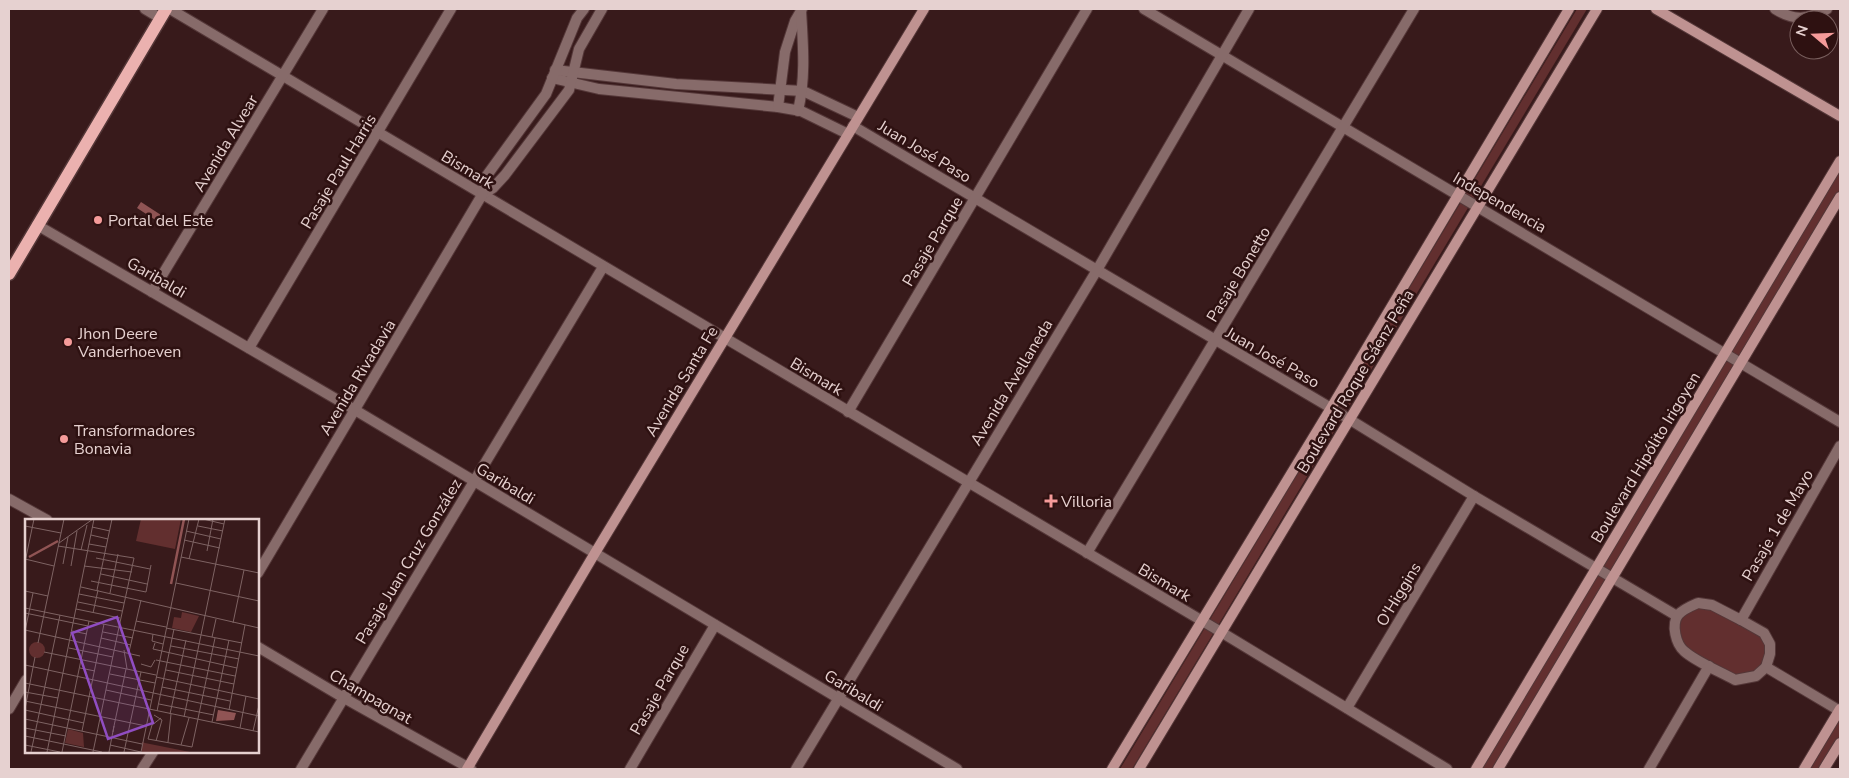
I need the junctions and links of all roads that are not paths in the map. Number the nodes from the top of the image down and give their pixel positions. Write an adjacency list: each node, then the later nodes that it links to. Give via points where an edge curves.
1 (145, 9): 18 (street)
2 (170, 9): 21 (street, Bismark)
3 (324, 9): 21 (street, Avenida Alvear)
4 (451, 9): 30 (street, Pasaje Paul Harris)
5 (584, 9): 20 (street, Avenida Rivadavia, via 577,18)
6 (602, 9): 22 (street, Avenida Rivadavia, via 579,49)
7 (924, 9): 28 (street, Avenida Santa Fe)
8 (1087, 9): 35 (street, Pasaje Parque)
9 (1144, 9): 19 (street, Independencia)
10 (1249, 9): 19 (street, Avenida Avellaneda)
11 (1414, 9): 29 (street, Pasaje Bonetto)
12 (1569, 9): 33 (street, Boulevard Roque Sáenz Peña)
13 (1597, 9): 36 (street, Boulevard Roque Sáenz Peña)
14 (1658, 9): 27 (street)
15 (1775, 9): 16 (street, via 1794,18 1814,16)
16 (1827, 9)
17 (801, 10): 23 (street, via 794,21 785,52); 24 (street)
18 (163, 13): 37 (main road)
19 (1221, 54): 29 (street, Independencia); 39 (street, Avenida Avellaneda)
20 (554, 74): 22 (street, Juan José Paso); 32 (street, Avenida Rivadavia, via 540,102 485,178)
21 (283, 76): 30 (street, Bismark); 41 (street, Avenida Alvear)
22 (573, 78): 23 (street, Juan José Paso); 25 (street, Juan José Paso, via 599,90); 32 (street, Avenida Rivadavia, via 568,90 505,175)
23 (780, 89): 24 (street, Juan José Paso); 25 (street)
24 (803, 91): 26 (street); 28 (street, Juan José Paso)
25 (778, 107): 26 (street, Juan José Paso)
26 (798, 111): 28 (street, Juan José Paso)
27 (1840, 116)
28 (853, 126): 35 (street, Juan José Paso); 42 (street, Avenida Santa Fe)
29 (1343, 128): 33 (street, Independencia); 43 (street, Pasaje Bonetto)
30 (378, 133): 32 (street, Bismark); 44 (street, Pasaje Paul Harris)
31 (1840, 161): 45 (street, Boulevard Hipólito Irigoyen)
32 (482, 195): 38 (street, Bismark); 48 (street, Avenida Rivadavia)
33 (1458, 196): 36 (street, Independencia); 47 (street, Boulevard Roque Sáenz Peña)
34 (1840, 196): 46 (street)
35 (975, 199): 39 (street, Juan José Paso); 49 (street, Pasaje Parque)
36 (1478, 206): 45 (street, Independencia); 50 (street, Boulevard Roque Sáenz Peña)
37 (37, 225): 40 (main road); 41 (street, Garibaldi)
38 (603, 267): 42 (street, Bismark); 53 (street, Pasaje Juan Cruz González)
39 (1097, 270): 43 (street, Juan José Paso); 54 (street, Avenida Avellaneda)
40 (9, 274)
41 (152, 292): 44 (street, Garibaldi)
42 (725, 338): 49 (street, Bismark); 58 (street, Avenida Santa Fe)
43 (1216, 341): 47 (street, Juan José Paso); 59 (street, Pasaje Bonetto)
44 (249, 348): 48 (street, Garibaldi)
45 (1725, 353): 46 (street, Independencia); 60 (street, Boulevard Hipólito Irigoyen)
46 (1742, 364): 51 (street, Independencia); 62 (street)
47 (1331, 408): 50 (street, Juan José Paso); 65 (street, Boulevard Roque Sáenz Peña)
48 (355, 410): 53 (street, Garibaldi); 61 (street, Avenida Rivadavia)
49 (848, 412): 54 (street, Bismark)
50 (1349, 420): 55 (street, Juan José Paso); 67 (street, Boulevard Roque Sáenz Peña)
51 (1840, 422)
52 (1840, 446): 64 (street, Pasaje 1 de Mayo)
53 (473, 480): 58 (street, Garibaldi); 72 (street, Pasaje Juan Cruz González)
54 (968, 483): 59 (street, Bismark); 73 (street, Avenida Avellaneda)
55 (1474, 496): 60 (street, Juan José Paso); 74 (street, O'Higgins)
56 (9, 499): 57 (street)
57 (45, 519)
58 (595, 553): 66 (street, Garibaldi); 81 (street, Avenida Santa Fe)
59 (1087, 553): 65 (street, Bismark)
60 (1596, 568): 62 (street, Juan José Paso); 88 (street, Boulevard Hipólito Irigoyen)
61 (259, 571)
62 (1613, 578): 63 (street, Juan José Paso); 89 (street)
63 (1677, 616): 64 (street, via 1698,603 1712,605); 69 (street, via 1677,640 1683,651)
64 (1740, 620): 70 (street, via 1764,633 1770,644)
65 (1202, 622): 67 (street, Bismark); 85 (street, Boulevard Roque Sáenz Peña)
66 (715, 625): 73 (street, Garibaldi); 82 (street, Pasaje Parque)
67 (1221, 632): 74 (street, Bismark); 86 (street, Boulevard Roque Sáenz Peña)
68 (259, 648): 72 (street, Champagnat)
69 (1709, 666): 70 (street, via 1735,680 1756,676); 90 (street)
70 (1766, 667): 76 (street)
71 (25, 682): 75 (street)
72 (344, 698): 80 (street, Pasaje Juan Cruz González); 81 (street, Champagnat)
73 (839, 699): 83 (street, Avenida Avellaneda); 84 (street, Garibaldi)
74 (1347, 708): 87 (street, Bismark)
75 (9, 709)
76 (1840, 710): 91 (street)
77 (1840, 743): 92 (street)
78 (152, 753): 79 (street)
79 (142, 769)
80 (301, 769)
81 (469, 769)
82 (630, 769)
83 (796, 769)
84 (956, 769)
85 (1112, 769)
86 (1139, 769)
87 (1447, 769)
88 (1476, 769)
89 (1498, 769)
90 (1649, 769)
91 (1804, 769)
92 (1824, 769)

